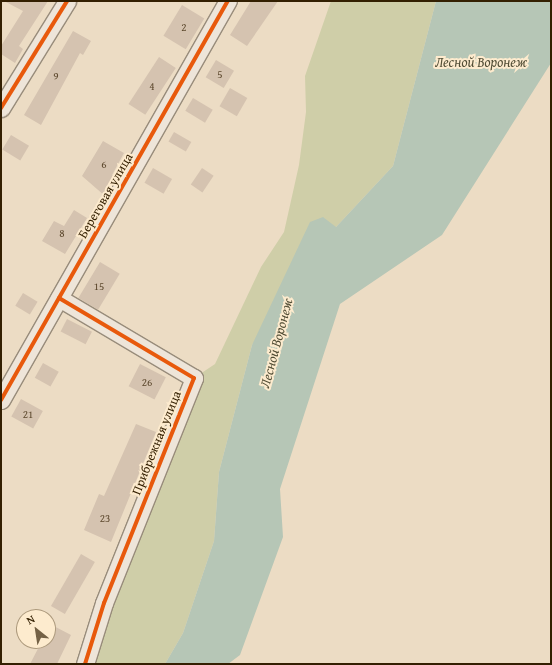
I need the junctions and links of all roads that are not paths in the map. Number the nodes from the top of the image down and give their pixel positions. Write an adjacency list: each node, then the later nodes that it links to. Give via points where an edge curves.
1 (67, 1): 3 (street)
2 (228, 1): 4 (street, Береговая улица)
3 (1, 108)
4 (59, 298): 5 (street, Береговая улица); 6 (street, Прибрежная улица, via 194,378 104,603)
5 (1, 400)
6 (85, 664)

